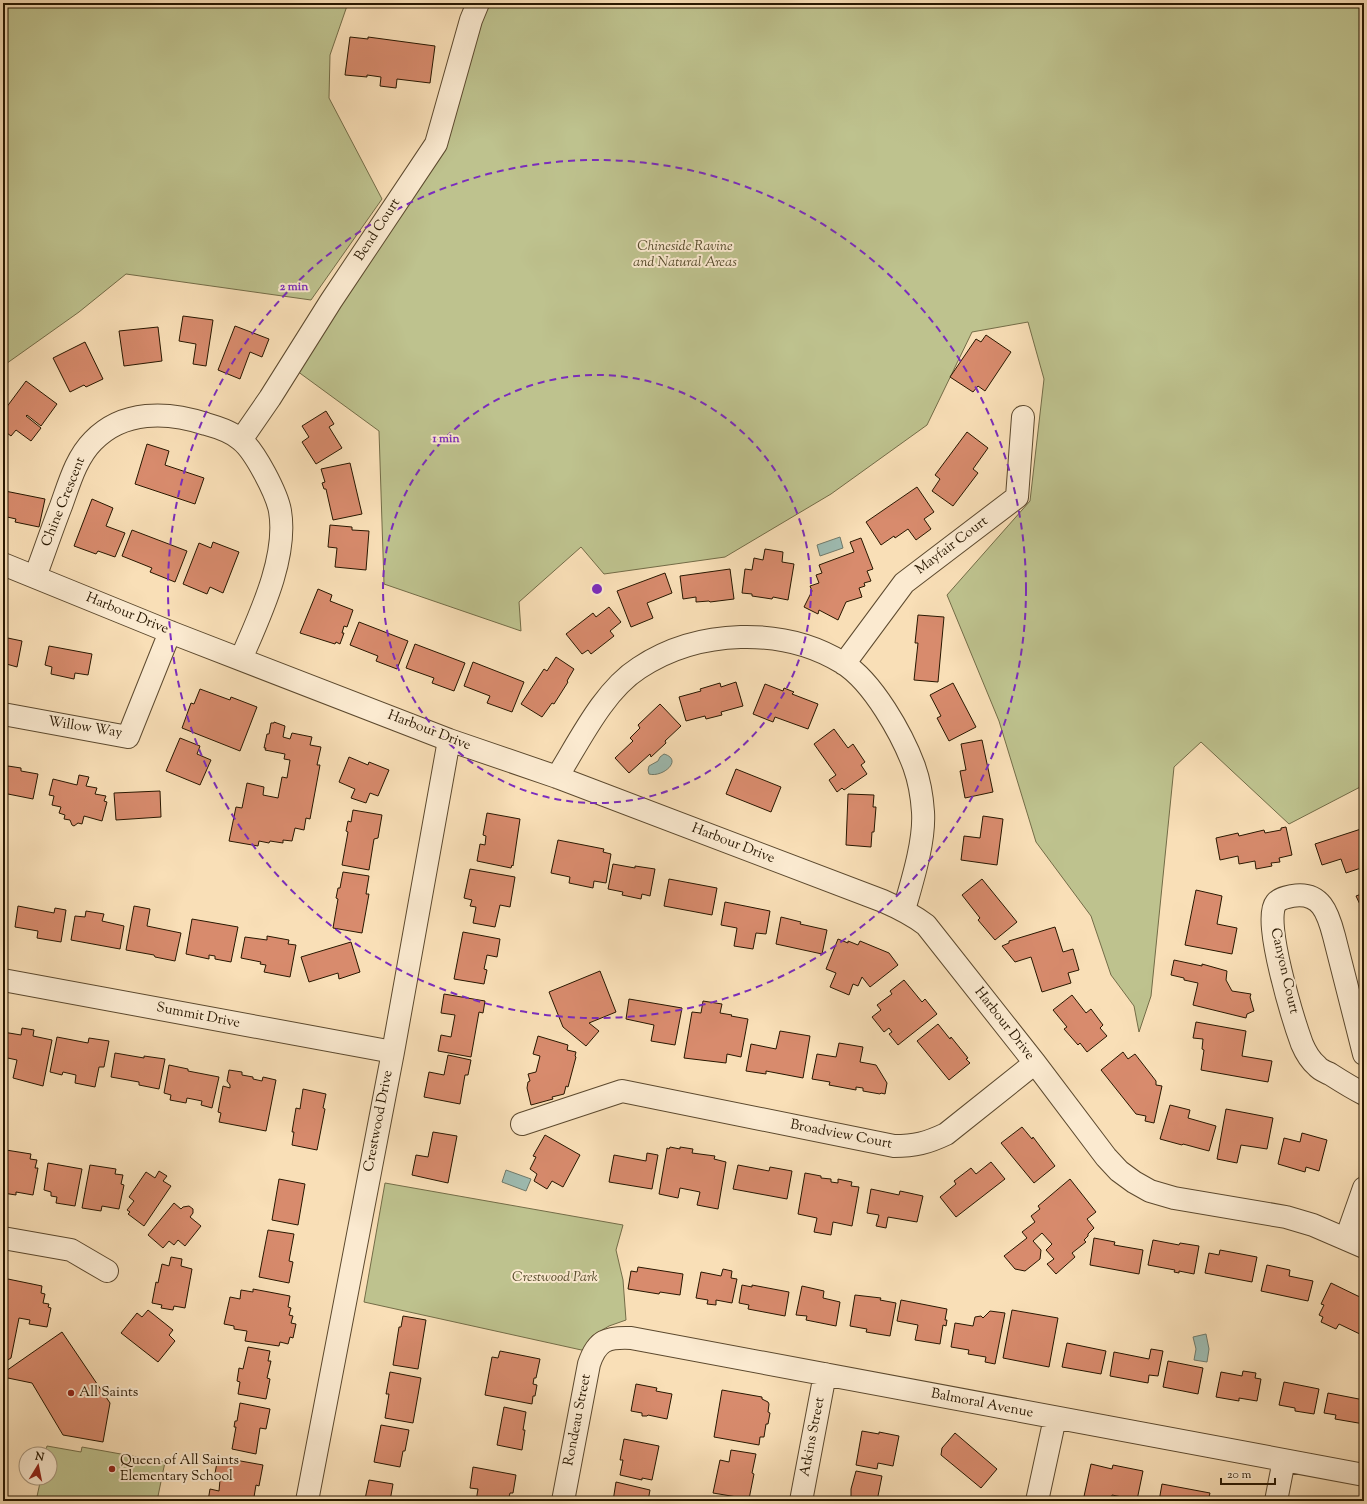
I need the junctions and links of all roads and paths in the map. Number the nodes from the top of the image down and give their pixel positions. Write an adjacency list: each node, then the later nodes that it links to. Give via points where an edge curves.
1 (478, 3): 3 (street, Bend Court, via 436,144 330,301)
2 (1023, 417): 8 (street, Mayfair Court, via 1017,497 904,583)
3 (242, 440): 5 (street, Chine Crescent, via 212,426 168,415 130,419 108,428 92,442 77,465); 7 (street, via 262,469 276,497 281,530 275,570 261,612)
4 (3, 564): 5 (street, Harbour Drive)
5 (35, 577): 6 (street, Harbour Drive)
6 (170, 632): 7 (street, Harbour Drive); 9 (street, Willow Way, via 128,738)
7 (240, 659): 10 (street, Harbour Drive)
8 (844, 664): 11 (street, via 809,648 776,639 727,638 681,647 638,668 614,691 590,723); 12 (street, via 859,677 889,715 906,747 919,783 924,813 917,858)
9 (3, 714)
10 (449, 740): 11 (street, Harbour Drive); 14 (street, Crestwood Drive)
11 (556, 777): 12 (street, Harbour Drive)
12 (904, 910): 16 (street, Harbour Drive, via 926,925)
13 (3, 980): 14 (street, Summit Drive)
14 (393, 1052): 28 (street, Crestwood Drive)
15 (1364, 1054): 17 (street, Canyon Court, via 1325,910 1315,898 1306,895 1281,898 1275,903 1272,912 1273,932 1286,996 1302,1044 1318,1067)
16 (1034, 1062): 18 (street, Broadview Court, via 946,1134 912,1146 894,1146 622,1091); 21 (street, Harbour Drive, via 1106,1157 1134,1182 1174,1198 1286,1217 1313,1225)
17 (1364, 1094)
18 (522, 1124)
19 (1364, 1188): 21 (street)
20 (3, 1238): 22 (street, via 71,1250)
21 (1355, 1243)
22 (107, 1271)
23 (600, 1343): 24 (street, Balmoral Avenue, via 616,1337 631,1338); 29 (street, Rondeau Street, via 593,1352 589,1364)
24 (825, 1374): 25 (street, Balmoral Avenue); 30 (street, Atkins Street)
25 (1055, 1418): 26 (street, Balmoral Avenue); 31 (street)
26 (1284, 1460): 27 (street, Balmoral Avenue); 32 (street)
27 (1364, 1475)
28 (307, 1501)
29 (563, 1501)
30 (801, 1501)
31 (1037, 1501)
32 (1276, 1501)

